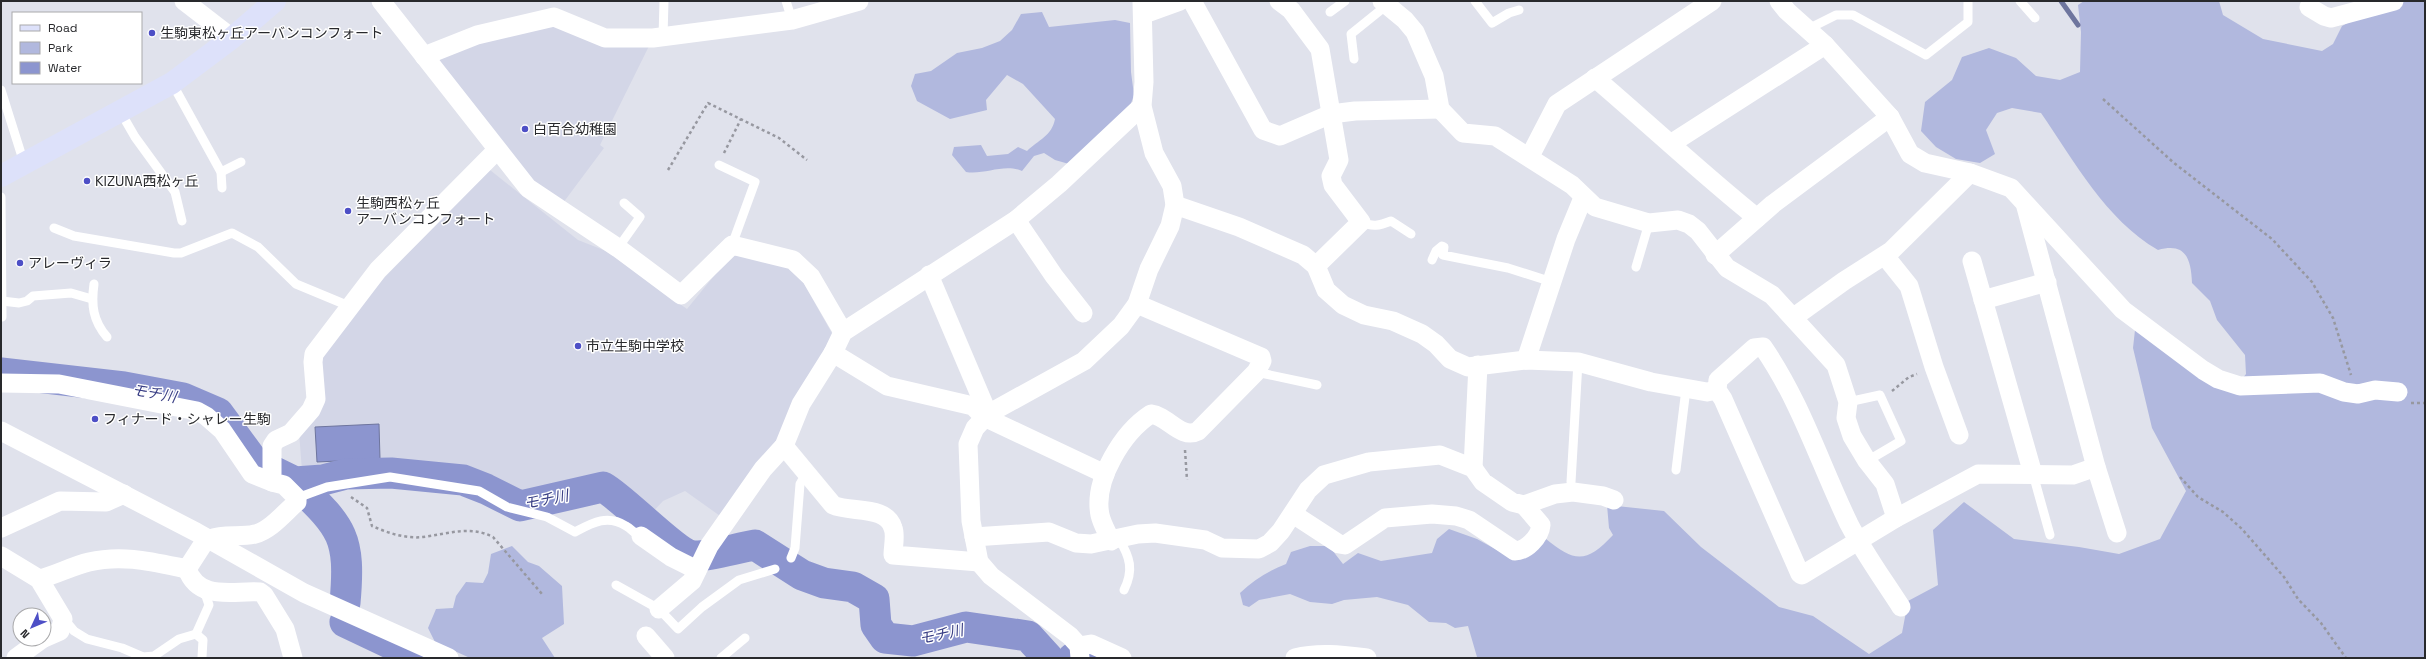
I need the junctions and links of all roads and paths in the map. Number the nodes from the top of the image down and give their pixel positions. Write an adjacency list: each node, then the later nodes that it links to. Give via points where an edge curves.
1 (184, 1): 27 (street)
2 (275, 1): 27 (street)
3 (382, 1): 29 (street)
4 (664, 1): 26 (lane)
5 (786, 1): 24 (lane)
6 (859, 1): 18 (street)
7 (1180, 1): 20 (street)
8 (1192, 1): 38 (street, via 1263,130 1280,136)
9 (1279, 1): 38 (street, via 1291,10 1320,49)
10 (1345, 1): 22 (lane)
11 (1475, 1): 21 (lane, via 1492,23)
12 (1712, 1): 31 (street)
13 (1779, 1): 25 (street)
14 (1968, 1): 25 (lane, via 1968,22 1926,55 1852,15 1836,15)
15 (2020, 1): 23 (lane)
16 (2394, 1): 19 (street, via 2331,18)
17 (1385, 3): 30 (lane, via 1351,34); 36 (street, via 1415,32 1434,76)
18 (839, 4): 24 (street)
19 (2309, 7)
20 (1143, 8): 35 (street)
21 (1519, 10)
22 (1330, 12)
23 (2035, 18)
24 (792, 20): 26 (street)
25 (1808, 29): 28 (street)
26 (663, 37): 29 (street, via 605,38 554,17 477,35)
27 (232, 38): 32 (street)
28 (1825, 45): 39 (street); 41 (street)
29 (424, 56): 42 (street)
30 (1354, 59)
31 (1595, 78): 41 (street); 43 (street, via 1557,104)
32 (172, 83): 37 (street); 49 (lane)
33 (1, 90): 45 (lane)
34 (2104, 99): 93 (path, via 2174,163 2272,239 2312,282 2333,318 2351,374)
35 (1142, 106): 57 (street, via 1154,153 1172,186); 59 (street, via 1060,184)
36 (1440, 109): 38 (street); 43 (street, via 1463,133 1495,136)
37 (120, 111): 45 (street); 60 (lane, via 135,137 175,192)
38 (1331, 114): 61 (street, via 1339,160 1331,176 1333,186)
39 (1890, 117): 50 (street, via 1910,154 1916,158); 58 (street)
40 (741, 119): 44 (path, via 779,138); 47 (path); 48 (path, via 708,103)
41 (1672, 143): 58 (street, via 1714,184)
42 (497, 150): 66 (street, via 528,188); 81 (street, via 378,270)
43 (1530, 156): 54 (street, via 1572,185)
44 (807, 160)
45 (24, 162): 51 (street)
46 (241, 162): 49 (lane)
47 (719, 165): 65 (lane, via 754,182)
48 (668, 170)
49 (220, 172): 52 (lane)
50 (1970, 173): 55 (street, via 2011,188); 68 (street)
51 (1, 176)
52 (222, 188)
53 (1, 197): 78 (lane)
54 (1583, 198): 62 (street, via 1595,207); 74 (street)
55 (2025, 202): 75 (street); 99 (street, via 2123,310 2218,379 2240,386 2320,383 2344,392 2358,394 2375,390)
56 (624, 203): 66 (lane, via 640,217)
57 (1175, 205): 71 (street, via 1239,227 1303,255); 80 (street, via 1170,226 1149,269)
58 (1757, 218): 67 (street)
59 (1016, 220): 73 (street); 82 (street)
60 (182, 221)
61 (1361, 222): 64 (lane, via 1370,226 1391,221); 71 (street)
62 (1649, 223): 67 (street, via 1678,220 1689,224 1698,231); 72 (lane)
63 (54, 228): 81 (lane, via 74,236 174,253 181,253 232,233 258,247 296,284)
64 (1412, 234)
65 (732, 245): 66 (street, via 682,295); 85 (street, via 793,260 811,278)
66 (618, 248)
67 (1715, 255): 84 (street, via 1736,274 1772,295)
68 (1885, 256): 84 (street, via 1844,281); 91 (street, via 1909,286)
69 (1432, 260): 74 (lane, via 1442,246 1443,255 1508,268)
70 (1972, 261): 79 (street)
71 (1316, 266): 90 (street, via 1326,290 1343,305 1364,314 1393,321 1436,344 1450,359 1468,367)
72 (1636, 267)
73 (929, 275): 85 (street); 102 (street)
74 (1552, 282): 88 (street)
75 (2047, 282): 79 (street); 108 (street)
76 (94, 284): 77 (lane)
77 (92, 299): 78 (lane, via 71,294 33,296 19,303); 86 (lane, via 98,328)
78 (2, 300): 83 (lane)
79 (1983, 300): 114 (street)
80 (1136, 304): 92 (street, via 1261,357 1262,361); 102 (street, via 1106,342 1084,361)
81 (349, 306): 112 (street, via 314,354 312,362 316,394 311,410 291,433 276,440 272,446)
82 (1083, 313)
83 (2, 317)
84 (1794, 318): 100 (street, via 1836,365)
85 (843, 332): 87 (street)
86 (107, 337)
87 (833, 353): 102 (street, via 887,386 973,406); 106 (street, via 801,404)
88 (1526, 360): 89 (street); 90 (street)
89 (1578, 362): 96 (street); 117 (lane)
90 (1478, 365): 109 (street)
91 (1934, 367): 98 (path, via 1909,377 1895,390); 105 (street)
92 (1256, 372): 95 (lane); 104 (street, via 1198,431 1192,434)
93 (2356, 380)
94 (1, 383): 112 (street, via 59,384 197,411 222,430 252,474)
95 (1318, 386)
96 (1686, 389): 97 (street, via 1707,392); 110 (lane)
97 (1716, 390): 132 (street, via 1723,399 1800,574); 132 (street, via 1718,380 1754,348 1763,347 1781,374 1809,430 1849,524)
98 (1880, 395): 100 (lane); 107 (lane, via 1901,441)
99 (2404, 397): 101 (path)
100 (1848, 402): 107 (street, via 1846,418 1852,436)
101 (2425, 403)
102 (986, 416): 113 (street); 129 (street, via 975,428 968,444)
103 (1, 431): 119 (street)
104 (1185, 433): 113 (street, via 1160,415 1151,414 1134,429 1113,456); 116 (path)
105 (1960, 435)
106 (784, 446): 111 (street); 136 (street, via 763,469 709,546)
107 (1867, 461): 124 (street, via 1885,484)
108 (2096, 467): 114 (street, via 2073,475); 126 (street)
109 (1473, 468): 122 (street, via 1483,482 1496,493); 123 (street, via 1440,455 1345,467 1324,475 1308,490)
110 (1676, 470)
111 (807, 472): 134 (lane, via 800,484 795,548); 135 (street, via 833,505 841,509 878,513 889,519 894,528 893,555)
112 (271, 474): 120 (street)
113 (1105, 474): 131 (street, via 1100,496 1100,514)
114 (2033, 474): 124 (street, via 1978,474); 127 (lane)
115 (2180, 477): 162 (path, via 2198,497 2223,512 2242,529 2284,577 2298,599)
116 (1187, 480)
117 (1572, 482)
118 (324, 488): 120 (lane); 128 (lane, via 390,477 479,491 507,507 547,517 575,532 592,523 610,520 619,522); 142 (path, via 350,497 364,506 372,526 387,532 423,537 459,530 485,532 493,537)
119 (124, 494): 125 (street, via 106,502 60,501); 130 (street)
120 (302, 496): 130 (street, via 265,529 255,534 219,535)
121 (1614, 500): 122 (street, via 1573,492 1555,494)
122 (1524, 505): 123 (street, via 1542,526 1528,546 1521,551 1515,551 1469,520 1456,516 1422,514 1385,518 1345,545 1333,541)
123 (1293, 514): 131 (street, via 1270,543 1259,549 1222,548 1205,540 1155,534 1138,534)
124 (1896, 518): 132 (street)
125 (1, 528)
126 (2118, 533)
127 (2050, 535)
128 (641, 536): 136 (street, via 671,557)
129 (974, 537): 131 (street, via 1049,532 1076,543 1090,544); 135 (street)
130 (208, 539): 138 (street); 151 (street, via 304,593)
131 (1115, 540): 141 (lane, via 1129,555 1130,578)
132 (1860, 542): 143 (street)
133 (1, 556): 139 (street)
134 (791, 558)
135 (979, 562): 152 (street, via 991,576 1050,619)
136 (698, 568): 144 (street, via 692,581)
137 (775, 569): 144 (lane, via 739,580 702,607 678,629)
138 (190, 575): 139 (street, via 145,560 107,559); 146 (lane, via 194,586 209,601 207,614); 155 (street, via 200,586 223,594 260,592 275,610 285,629)
139 (39, 578): 145 (street)
140 (616, 585): 144 (lane)
141 (1124, 590)
142 (542, 594)
143 (1901, 607)
144 (659, 609)
145 (64, 619): 146 (lane, via 74,631 87,639 122,648 143,657 154,656 179,639); 147 (street, via 60,631)
146 (196, 634): 153 (lane, via 203,640)
147 (52, 635)
148 (646, 636): 157 (street)
149 (745, 638): 158 (lane)
150 (32, 647): 154 (street)
151 (421, 652): 156 (street)
152 (1080, 652): 159 (street, via 1091,644)
153 (202, 657)
154 (16, 658)
155 (293, 658)
156 (449, 658)
157 (665, 658)
158 (721, 658)
159 (1122, 658)
160 (1295, 658): 161 (street, via 1340,654)
161 (1367, 658)
162 (2346, 658)

